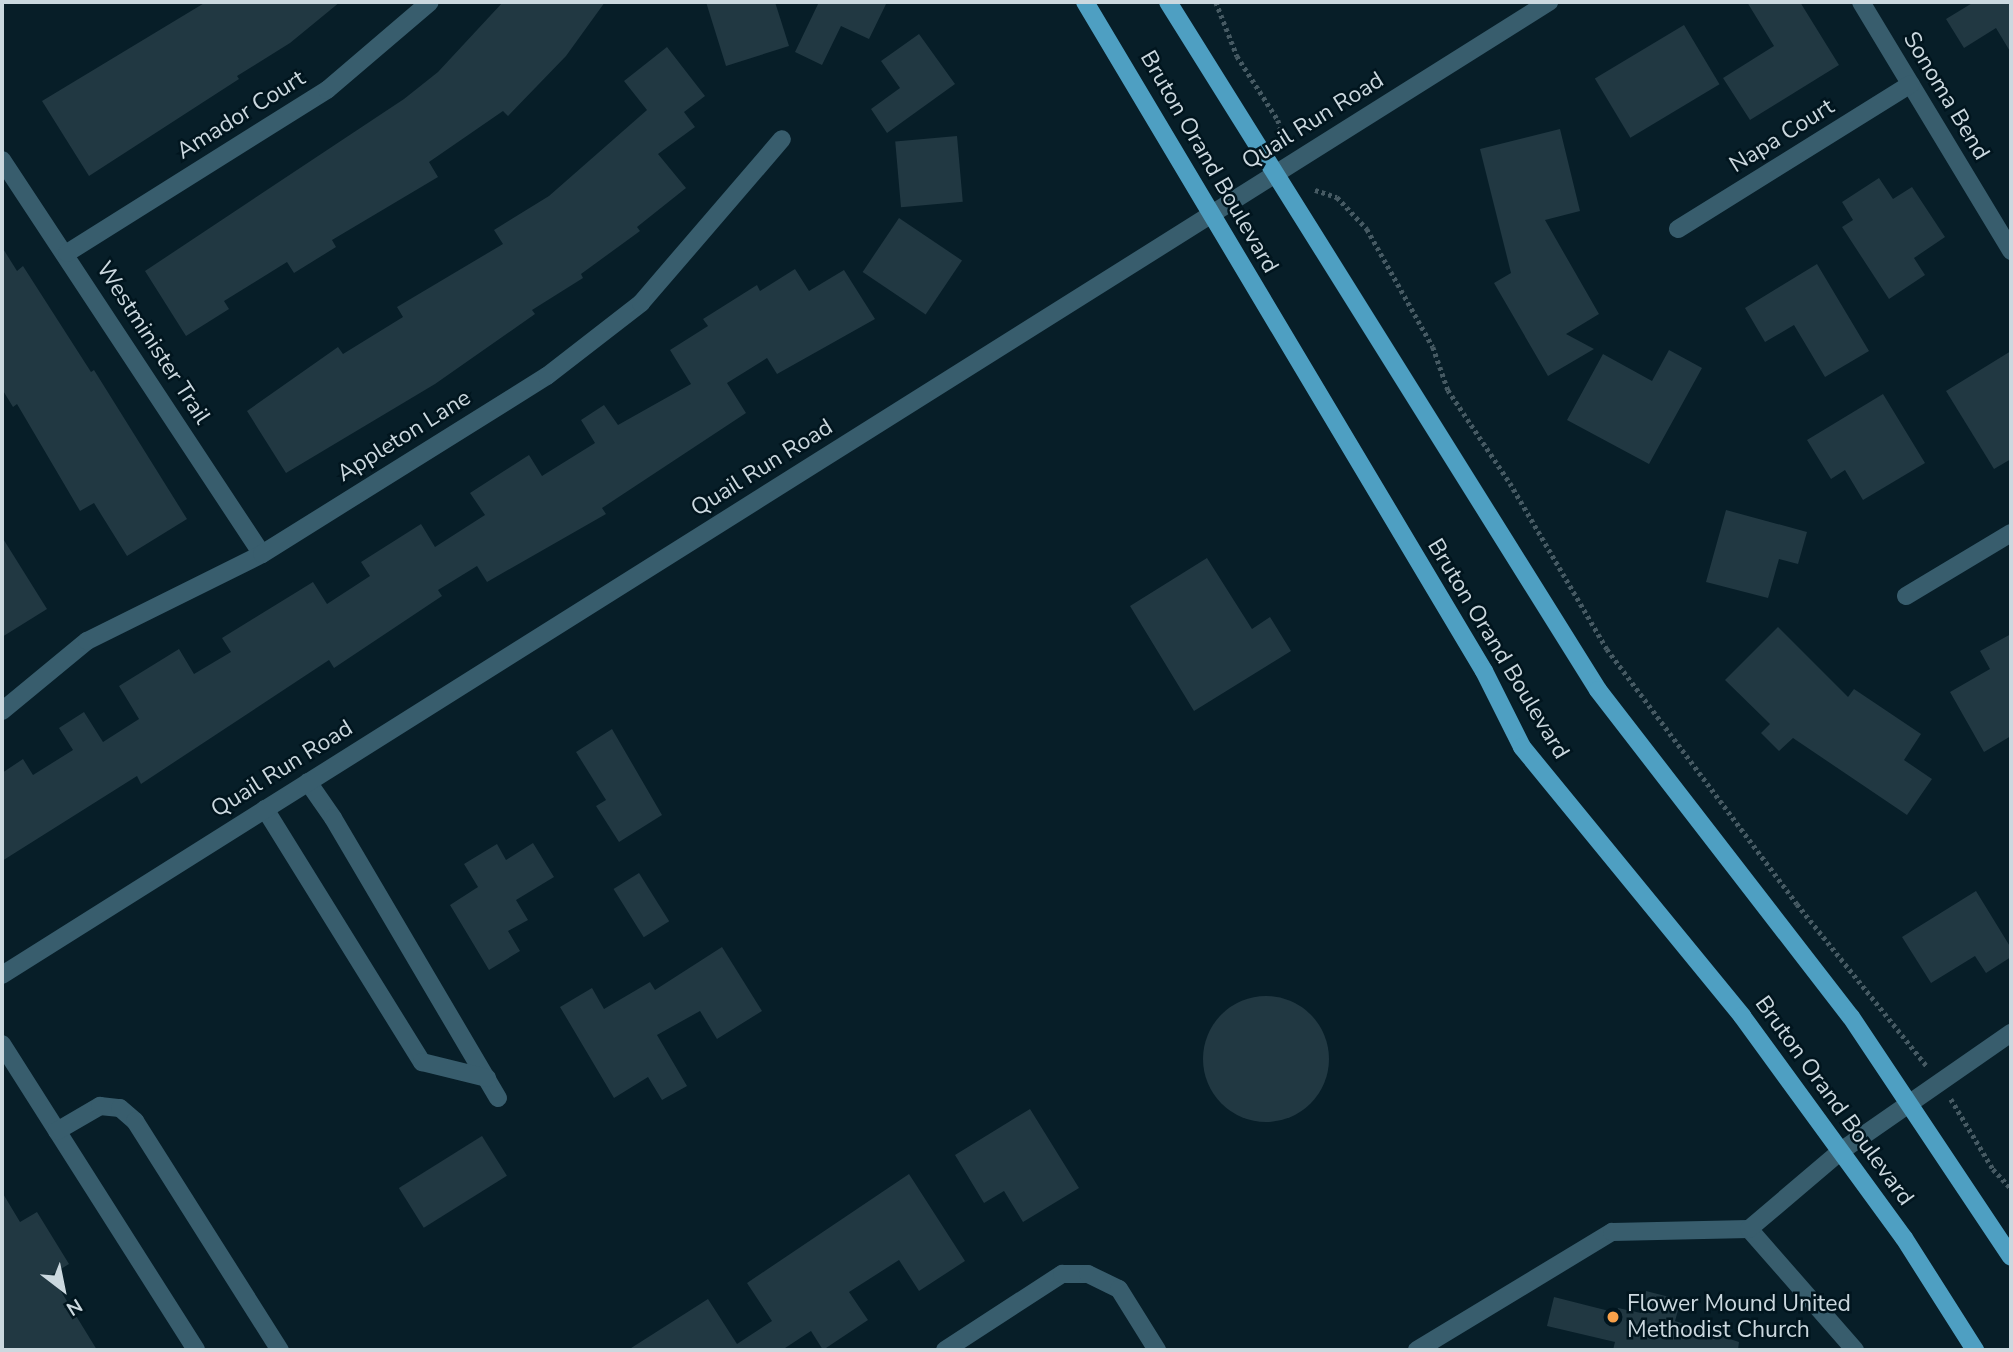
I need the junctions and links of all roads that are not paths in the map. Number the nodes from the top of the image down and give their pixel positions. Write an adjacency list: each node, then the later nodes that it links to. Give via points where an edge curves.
1 (430, 2): 13 (street, Amador Court, via 327,90)
2 (1085, 2): 10 (main road, Bruton Orand Boulevard)
3 (1168, 2): 9 (main road, Bruton Orand Boulevard)
4 (1549, 2): 9 (street, Quail Run Road)
5 (1861, 2): 6 (street, Sonoma Bend)
6 (1911, 85): 11 (street, Napa Court); 12 (street, Sonoma Bend)
7 (782, 139): 15 (street, Appleton Lane, via 641,303 547,376)
8 (2, 160): 13 (street, Westminister Trail)
9 (1273, 175): 10 (street, Quail Run Road); 25 (main road, Bruton Orand Boulevard, via 1598,690 1659,775 1851,1017)
10 (1209, 216): 18 (street, Quail Run Road); 27 (main road, Bruton Orand Boulevard, via 1484,671 1522,747 1742,1016)
11 (1678, 229)
12 (2011, 251)
13 (67, 253): 15 (street, Westminister Trail)
14 (2011, 533): 16 (street)
15 (262, 554): 17 (street, Appleton Lane, via 87,641)
16 (1906, 596)
17 (2, 711)
18 (308, 782): 19 (street, Quail Run Road); 23 (street)
19 (265, 810): 20 (street, Quail Run Road); 23 (street, via 422,1062)
20 (2, 975)
21 (2011, 1033): 25 (street)
22 (2, 1044): 26 (street)
23 (486, 1078): 24 (street)
24 (498, 1098)
25 (1909, 1101): 27 (street); 29 (main road, Bruton Orand Boulevard)
26 (57, 1131): 30 (street); 31 (street, via 100,1106 120,1108 135,1121)
27 (1842, 1151): 28 (street); 36 (main road, Bruton Orand Boulevard)
28 (1749, 1229): 34 (street, via 1612,1232); 35 (street)
29 (2011, 1257)
30 (196, 1350)
31 (280, 1350)
32 (945, 1350): 33 (street, via 1062,1274 1088,1273 1119,1289)
33 (1157, 1350)
34 (1417, 1350)
35 (1855, 1350)
36 (1975, 1350)

